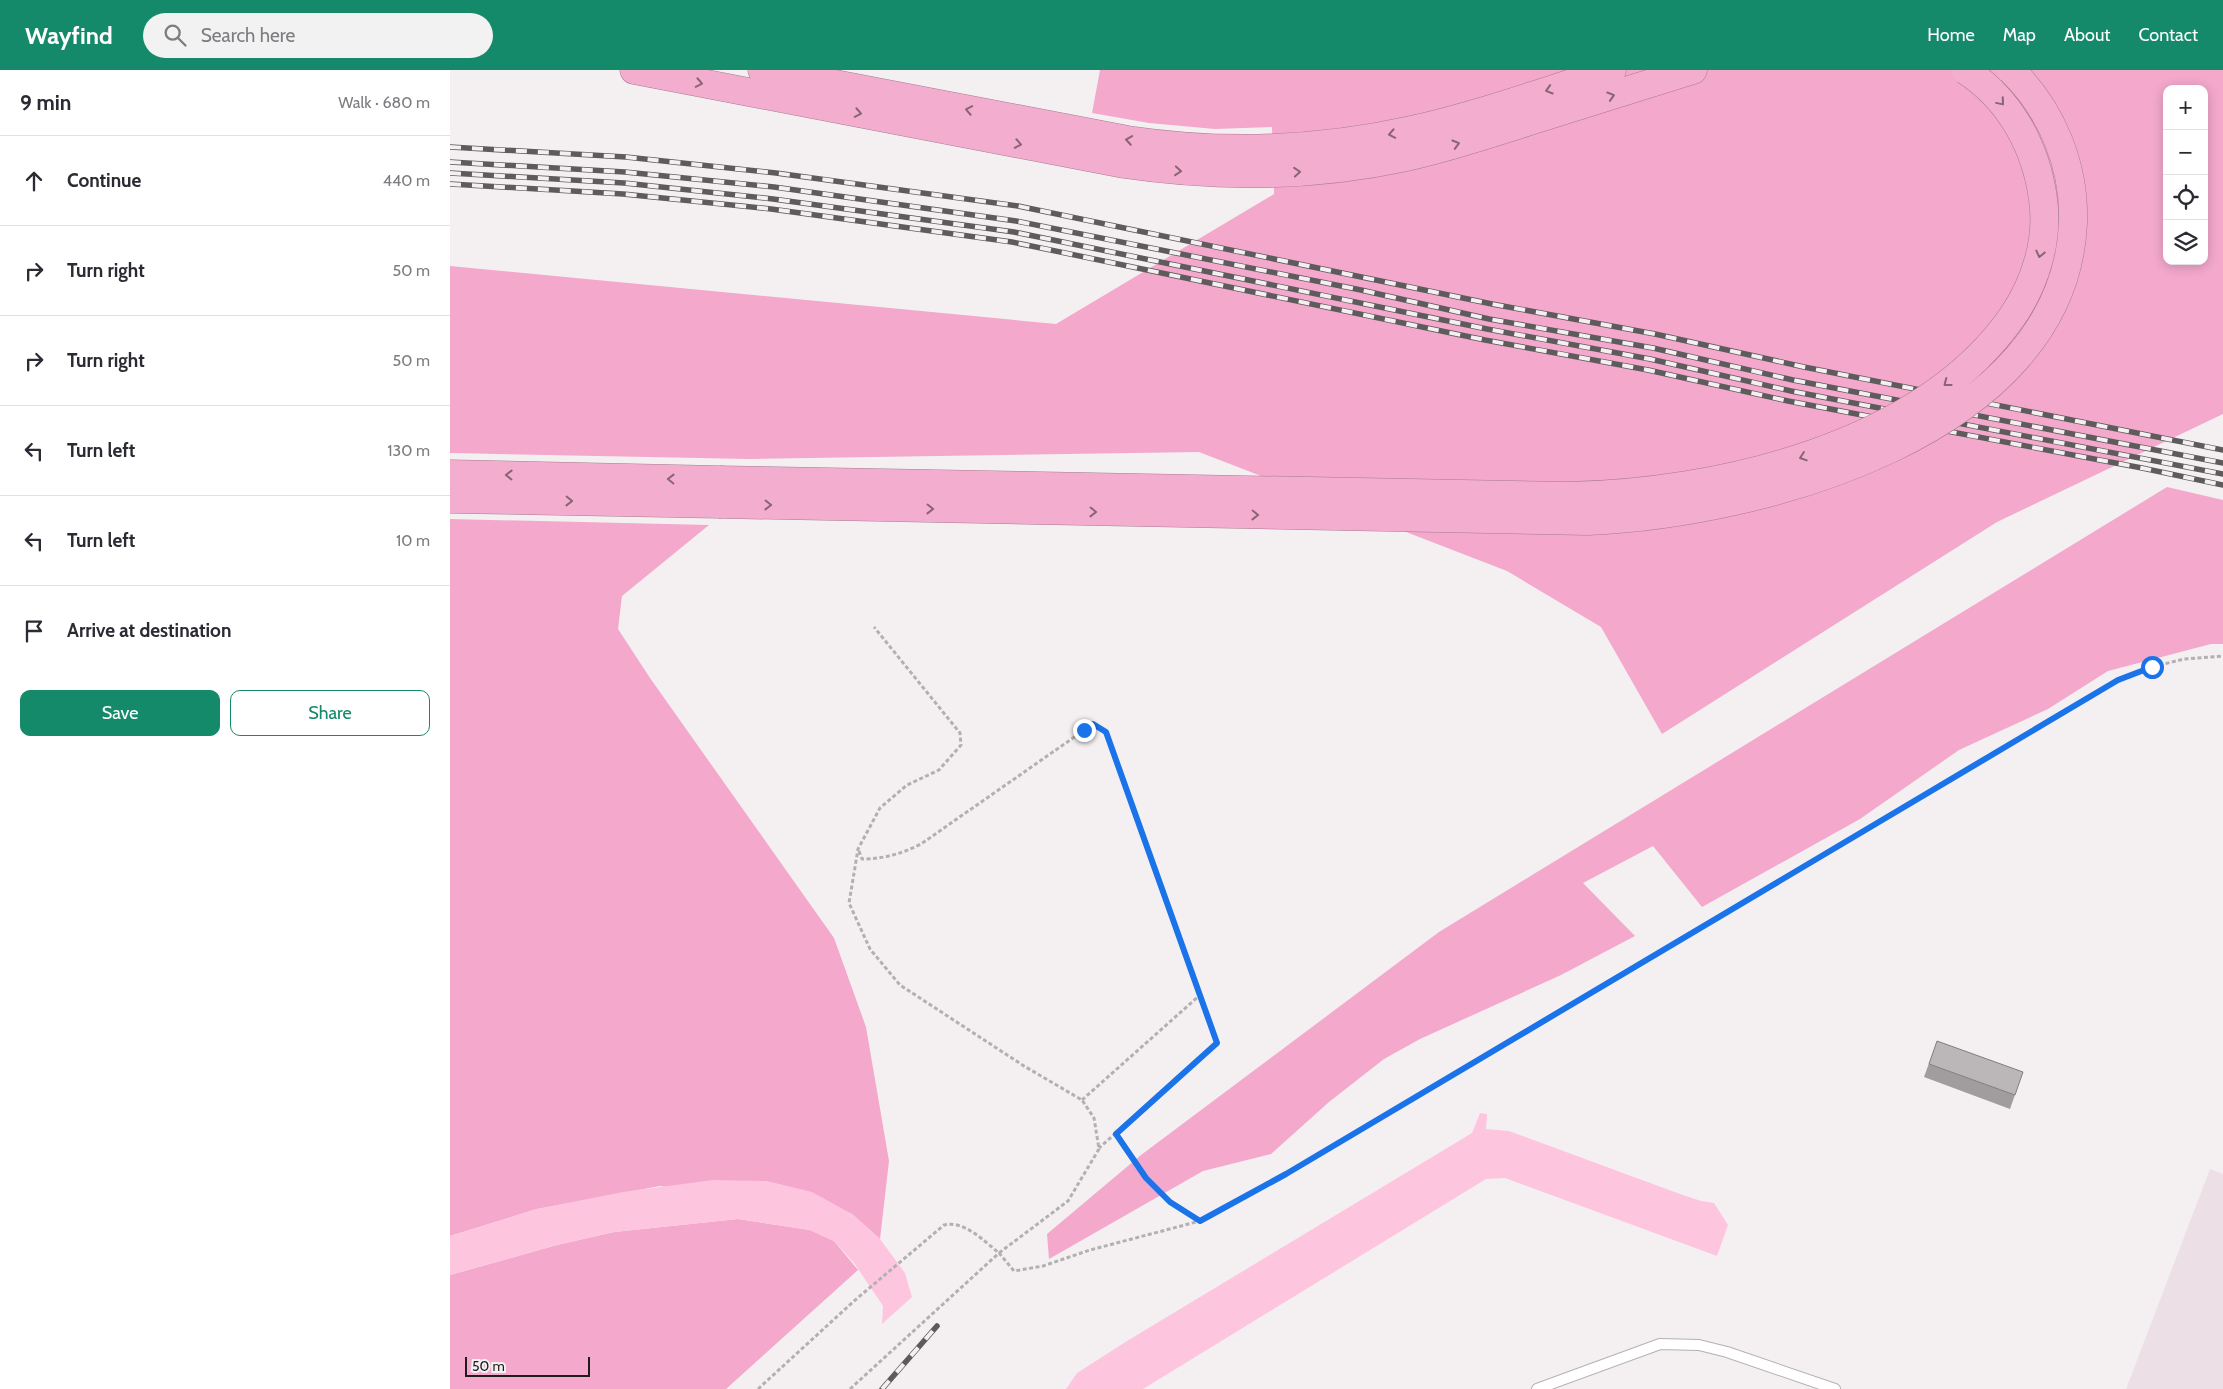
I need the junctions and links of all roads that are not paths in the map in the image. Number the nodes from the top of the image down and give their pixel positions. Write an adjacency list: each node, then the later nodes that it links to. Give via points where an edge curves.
1 (634, 70): 7 (highway, one-way to 7, via 1114,162 1179,171)
2 (762, 70): 7 (highway, one-way to 2, via 1183,147 1128,140)
3 (1612, 70): 7 (highway, one-way to 7, via 1411,130)
4 (1693, 70): 7 (highway, one-way to 4, via 1330,169 1416,155)
5 (1965, 70): 9 (highway, one-way to 9, bridge, via 2011,114 2037,165 2044,203 2043,241 2034,277 2017,310 1994,341 1937,391 1872,429 1791,461 1689,486 1583,496)
6 (2010, 70): 9 (highway, one-way to 6, bridge, via 1578,521 1645,517 1700,509 1756,497 1815,479 1899,444 1963,406 2020,355 2052,307 2066,272 2072,237 2070,180 2052,125 2030,91)
7 (1247, 162)
8 (450, 474): 9 (highway, one-way to 8)
9 (720, 492): 10 (highway, one-way to 9)
10 (450, 499)
11 (1537, 1389): 12 (lane, via 1660,1344 1699,1346 1727,1352)
12 (1835, 1389)

